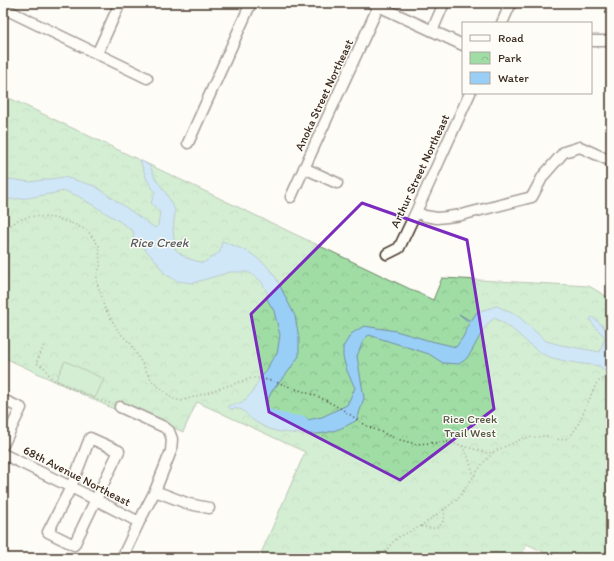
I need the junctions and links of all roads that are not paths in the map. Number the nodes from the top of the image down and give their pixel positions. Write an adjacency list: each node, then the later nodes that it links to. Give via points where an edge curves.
1 (120, 3): 12 (street)
2 (251, 3): 15 (street)
3 (444, 3): 8 (street)
4 (511, 3): 7 (street)
5 (378, 4): 8 (street); 17 (street, Anoka Street Northeast)
6 (3, 8): 12 (street)
7 (502, 22)
8 (432, 31): 11 (street)
9 (592, 41): 10 (street)
10 (611, 42)
11 (462, 45)
12 (97, 54): 13 (street)
13 (147, 78)
14 (470, 94): 20 (street, Arthur Street Northeast)
15 (188, 144)
16 (611, 162): 20 (street, via 580,147 564,152 542,176 532,197 447,217 437,218)
17 (304, 168): 18 (street); 19 (street, Anoka Street Northeast)
18 (337, 183)
19 (291, 197)
20 (416, 212): 21 (street, Arthur Street Northeast, via 398,248)
21 (387, 254)
22 (3, 400): 24 (street, via 21,408)
23 (120, 406): 27 (street, via 169,431 172,439 171,451)
24 (3, 445)
25 (3, 454): 26 (street, 68th Avenue Northeast)
26 (71, 487): 28 (street, 68th Avenue Northeast); 28 (street, via 48,532 74,545); 28 (street, via 90,438 119,451)
27 (155, 490): 29 (street, via 189,504); 30 (street)
28 (96, 500): 30 (street, 68th Avenue Northeast)
29 (209, 508)
30 (139, 522): 31 (street)
31 (122, 558)

